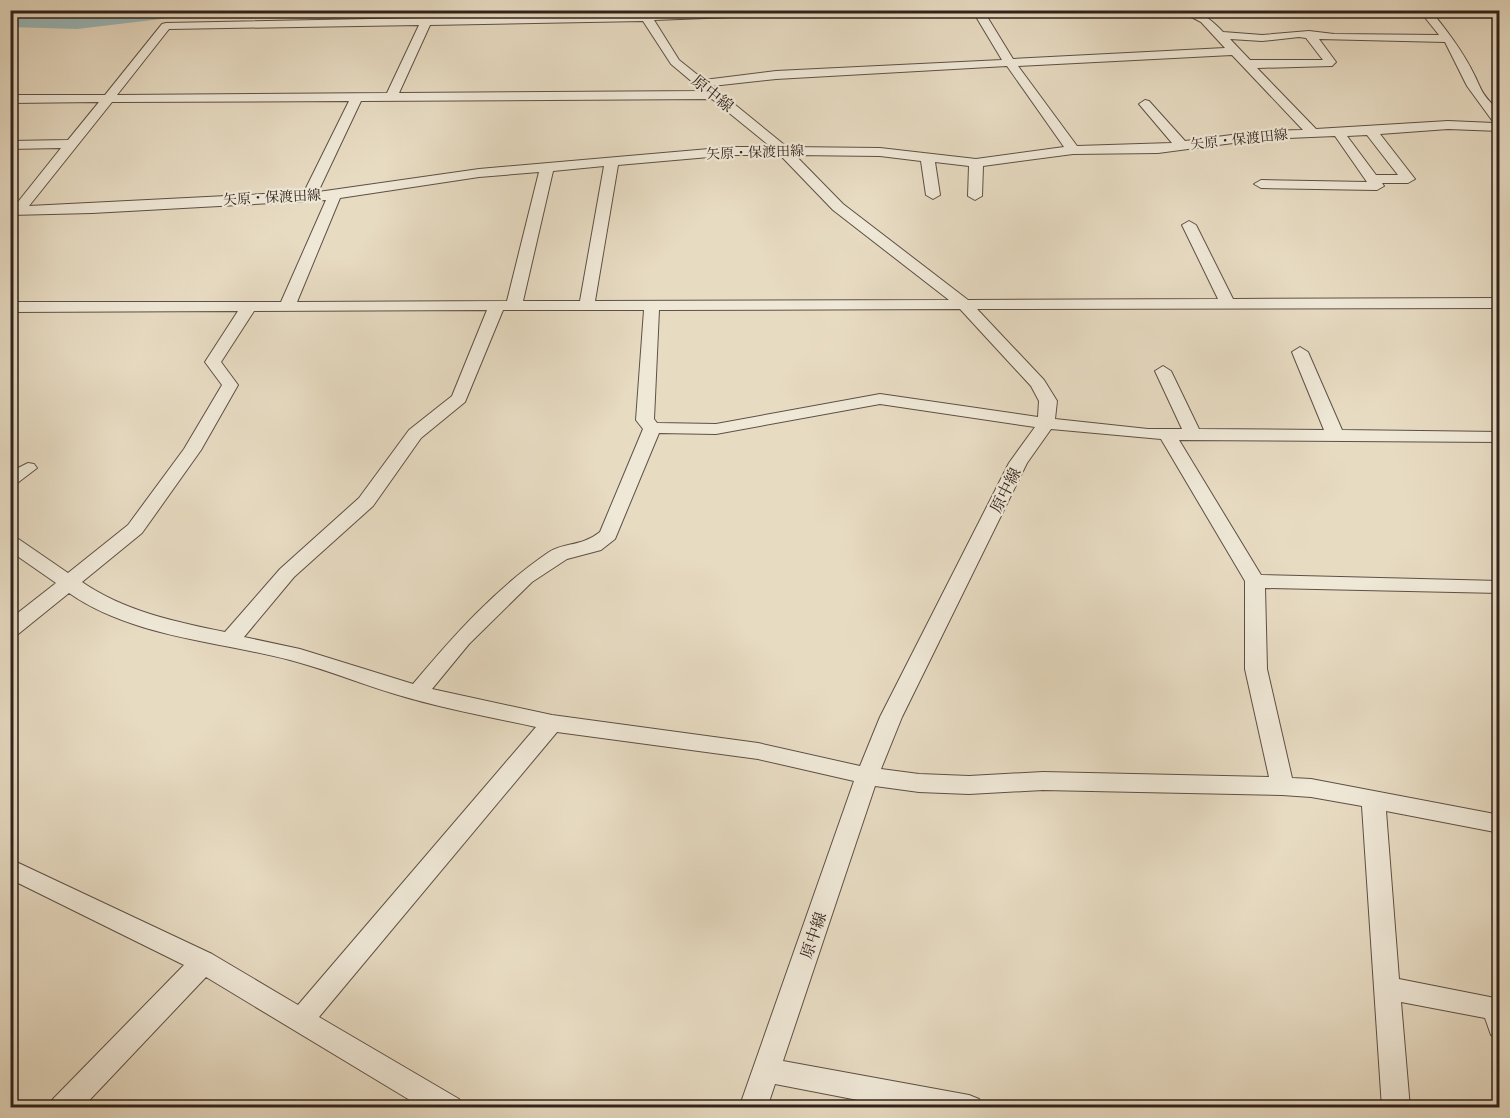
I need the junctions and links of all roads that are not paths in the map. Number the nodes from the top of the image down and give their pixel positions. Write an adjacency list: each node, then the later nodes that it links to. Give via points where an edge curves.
1 (840, 10): 5 (street)
2 (977, 10): 12 (street)
3 (1183, 10): 9 (street, via 1196,14)
4 (1424, 10): 10 (street)
5 (765, 12): 7 (street)
6 (429, 15): 7 (street); 16 (street); 19 (street, via 166,26)
7 (644, 15): 14 (street, 原中線, via 675,62)
8 (1309, 34): 9 (street, via 1262,38); 10 (street, via 1334,38); 13 (street, via 1328,64)
9 (1219, 35): 11 (street)
10 (1447, 39): 21 (street, via 1473,86)
11 (1236, 51): 12 (street); 13 (street)
12 (1010, 63): 14 (street, via 776,75); 30 (street)
13 (1249, 64): 25 (street)
14 (700, 84): 15 (street, 原中線)
15 (715, 95): 16 (street); 29 (street, 原中線)
16 (391, 97): 17 (street)
17 (356, 98): 19 (street); 39 (street)
18 (10, 99): 19 (street)
19 (108, 99): 26 (street)
20 (1145, 104): 28 (street)
21 (1500, 123)
22 (1500, 127): 23 (street, 矢原・保渡田線, via 1448,125)
23 (1371, 131): 24 (street, 矢原・保渡田線); 35 (street, via 1408,179)
24 (1338, 132): 25 (street, 矢原・保渡田線); 35 (street)
25 (1313, 133): 28 (street, 矢原・保渡田線)
26 (72, 144): 27 (street); 41 (street)
27 (10, 145)
28 (1182, 146): 30 (street, 矢原・保渡田線, via 1134,151)
29 (782, 150): 31 (street, 矢原・保渡田線); 32 (street, 矢原・保渡田線); 44 (street, 原中線, via 838,207)
30 (1073, 150): 33 (street, 矢原・保渡田線)
31 (927, 156): 33 (street, 矢原・保渡田線); 38 (street)
32 (612, 161): 34 (street, 矢原・保渡田線); 46 (street)
33 (976, 163): 40 (street)
34 (547, 167): 37 (street, 矢原・保渡田線); 50 (street)
35 (1371, 179): 36 (street, via 1377,186)
36 (1261, 184)
37 (335, 195): 39 (street, 矢原・保渡田線); 49 (street)
38 (933, 195)
39 (309, 196): 41 (street, 矢原・保渡田線)
40 (975, 196)
41 (14, 211)
42 (1189, 225): 45 (street)
43 (1500, 303): 45 (street)
44 (964, 304): 45 (street); 47 (street); 54 (street, 原中線, via 1038,384 1048,401)
45 (1228, 304)
46 (587, 305): 47 (street); 50 (street)
47 (652, 305): 55 (street, via 645,420)
48 (249, 306): 49 (street); 51 (street); 64 (street, via 213,362 231,385 192,450 135,529)
49 (287, 306): 50 (street)
50 (505, 306): 67 (street, via 459,398 415,434 366,502 287,573)
51 (10, 307)
52 (1300, 352): 58 (street)
53 (1163, 371): 57 (street)
54 (1045, 423): 55 (street, via 880,399 716,429); 56 (street); 70 (street, 原中線, via 999,500 907,683)
55 (652, 428): 68 (street, via 608,535 594,546 560,554 525,578 462,639)
56 (1167, 434): 57 (street); 63 (street)
57 (1193, 434): 58 (street)
58 (1335, 435): 59 (street)
59 (1500, 437)
60 (28, 468): 61 (street)
61 (10, 480)
62 (10, 542): 64 (street)
63 (1255, 581): 65 (street); 71 (street, via 1256,669)
64 (68, 584): 66 (street); 67 (street, via 92,599 137,617)
65 (1500, 587)
66 (10, 630)
67 (230, 640): 68 (street, via 293,654)
68 (417, 693): 69 (street)
69 (552, 723): 70 (street, via 758,751); 77 (street)
70 (867, 776): 71 (street, via 969,786 1043,781); 79 (street, 原中線)
71 (1282, 786): 72 (street)
72 (1373, 800): 73 (street); 76 (street)
73 (1500, 824)
74 (10, 868): 75 (street)
75 (203, 962): 77 (street); 80 (street)
76 (1387, 988): 78 (street, via 1496,1010); 84 (street)
77 (301, 1020): 81 (street)
78 (1500, 1027)
79 (766, 1070): 82 (street, 原中線); 83 (street)
80 (63, 1107)
81 (449, 1107)
82 (753, 1107)
83 (969, 1107)
84 (1396, 1107)

